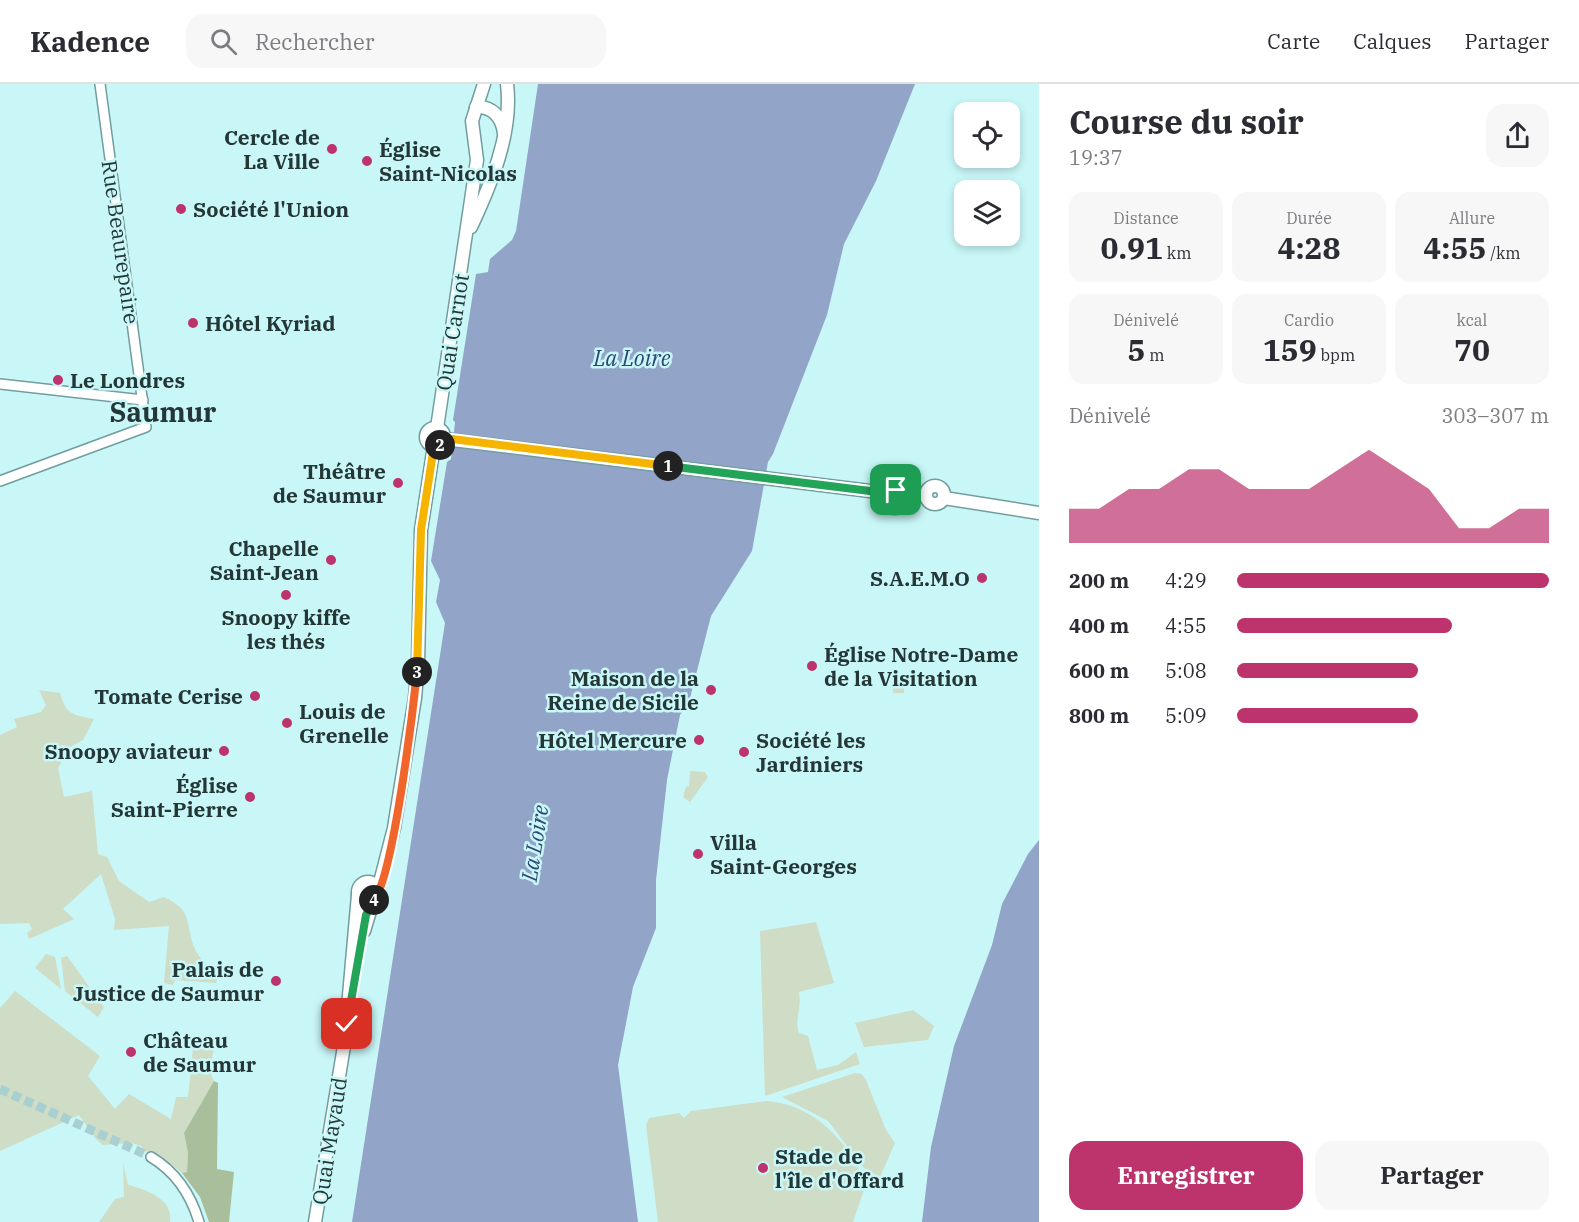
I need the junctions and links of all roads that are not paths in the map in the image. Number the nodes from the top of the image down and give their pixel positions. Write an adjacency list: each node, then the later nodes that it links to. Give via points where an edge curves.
1 (100, 84): 11 (street, Rue Beaurepaire)
2 (484, 84): 4 (main road, Quai Carnot)
3 (507, 84): 7 (main road, Quai Carnot, via 509,109)
4 (476, 107): 5 (main road); 6 (main road, Quai Carnot)
5 (495, 113): 6 (main road, via 479,119); 7 (main road, via 502,123)
6 (472, 132): 8 (main road, Quai Carnot)
7 (502, 144): 8 (main road, via 489,152); 9 (main road, Quai Carnot)
8 (476, 149): 9 (main road, Quai Carnot)
9 (466, 237): 12 (main road, Quai Carnot)
10 (0, 384): 11 (street)
11 (143, 400): 13 (street, Rue Beaurepaire, via 146,427)
12 (442, 438): 14 (main road, via 886,496 896,490 904,499 926,496 932,503 944,498); 15 (main road, Quai Carnot, via 421,530 416,688)
13 (0, 481)
14 (1039, 513)
15 (386, 868): 16 (main road); 18 (main road, Quai Mayaud)
16 (370, 882): 17 (main road, via 361,885); 18 (main road, via 377,888)
17 (358, 895): 18 (main road, via 364,902); 19 (main road, Quai Mayaud)
18 (375, 897): 19 (main road, Quai Mayaud, via 366,915)
19 (347, 1024): 22 (main road, Quai Mayaud)
20 (152, 1157): 21 (street, via 178,1180)
21 (200, 1222)
22 (315, 1222)

